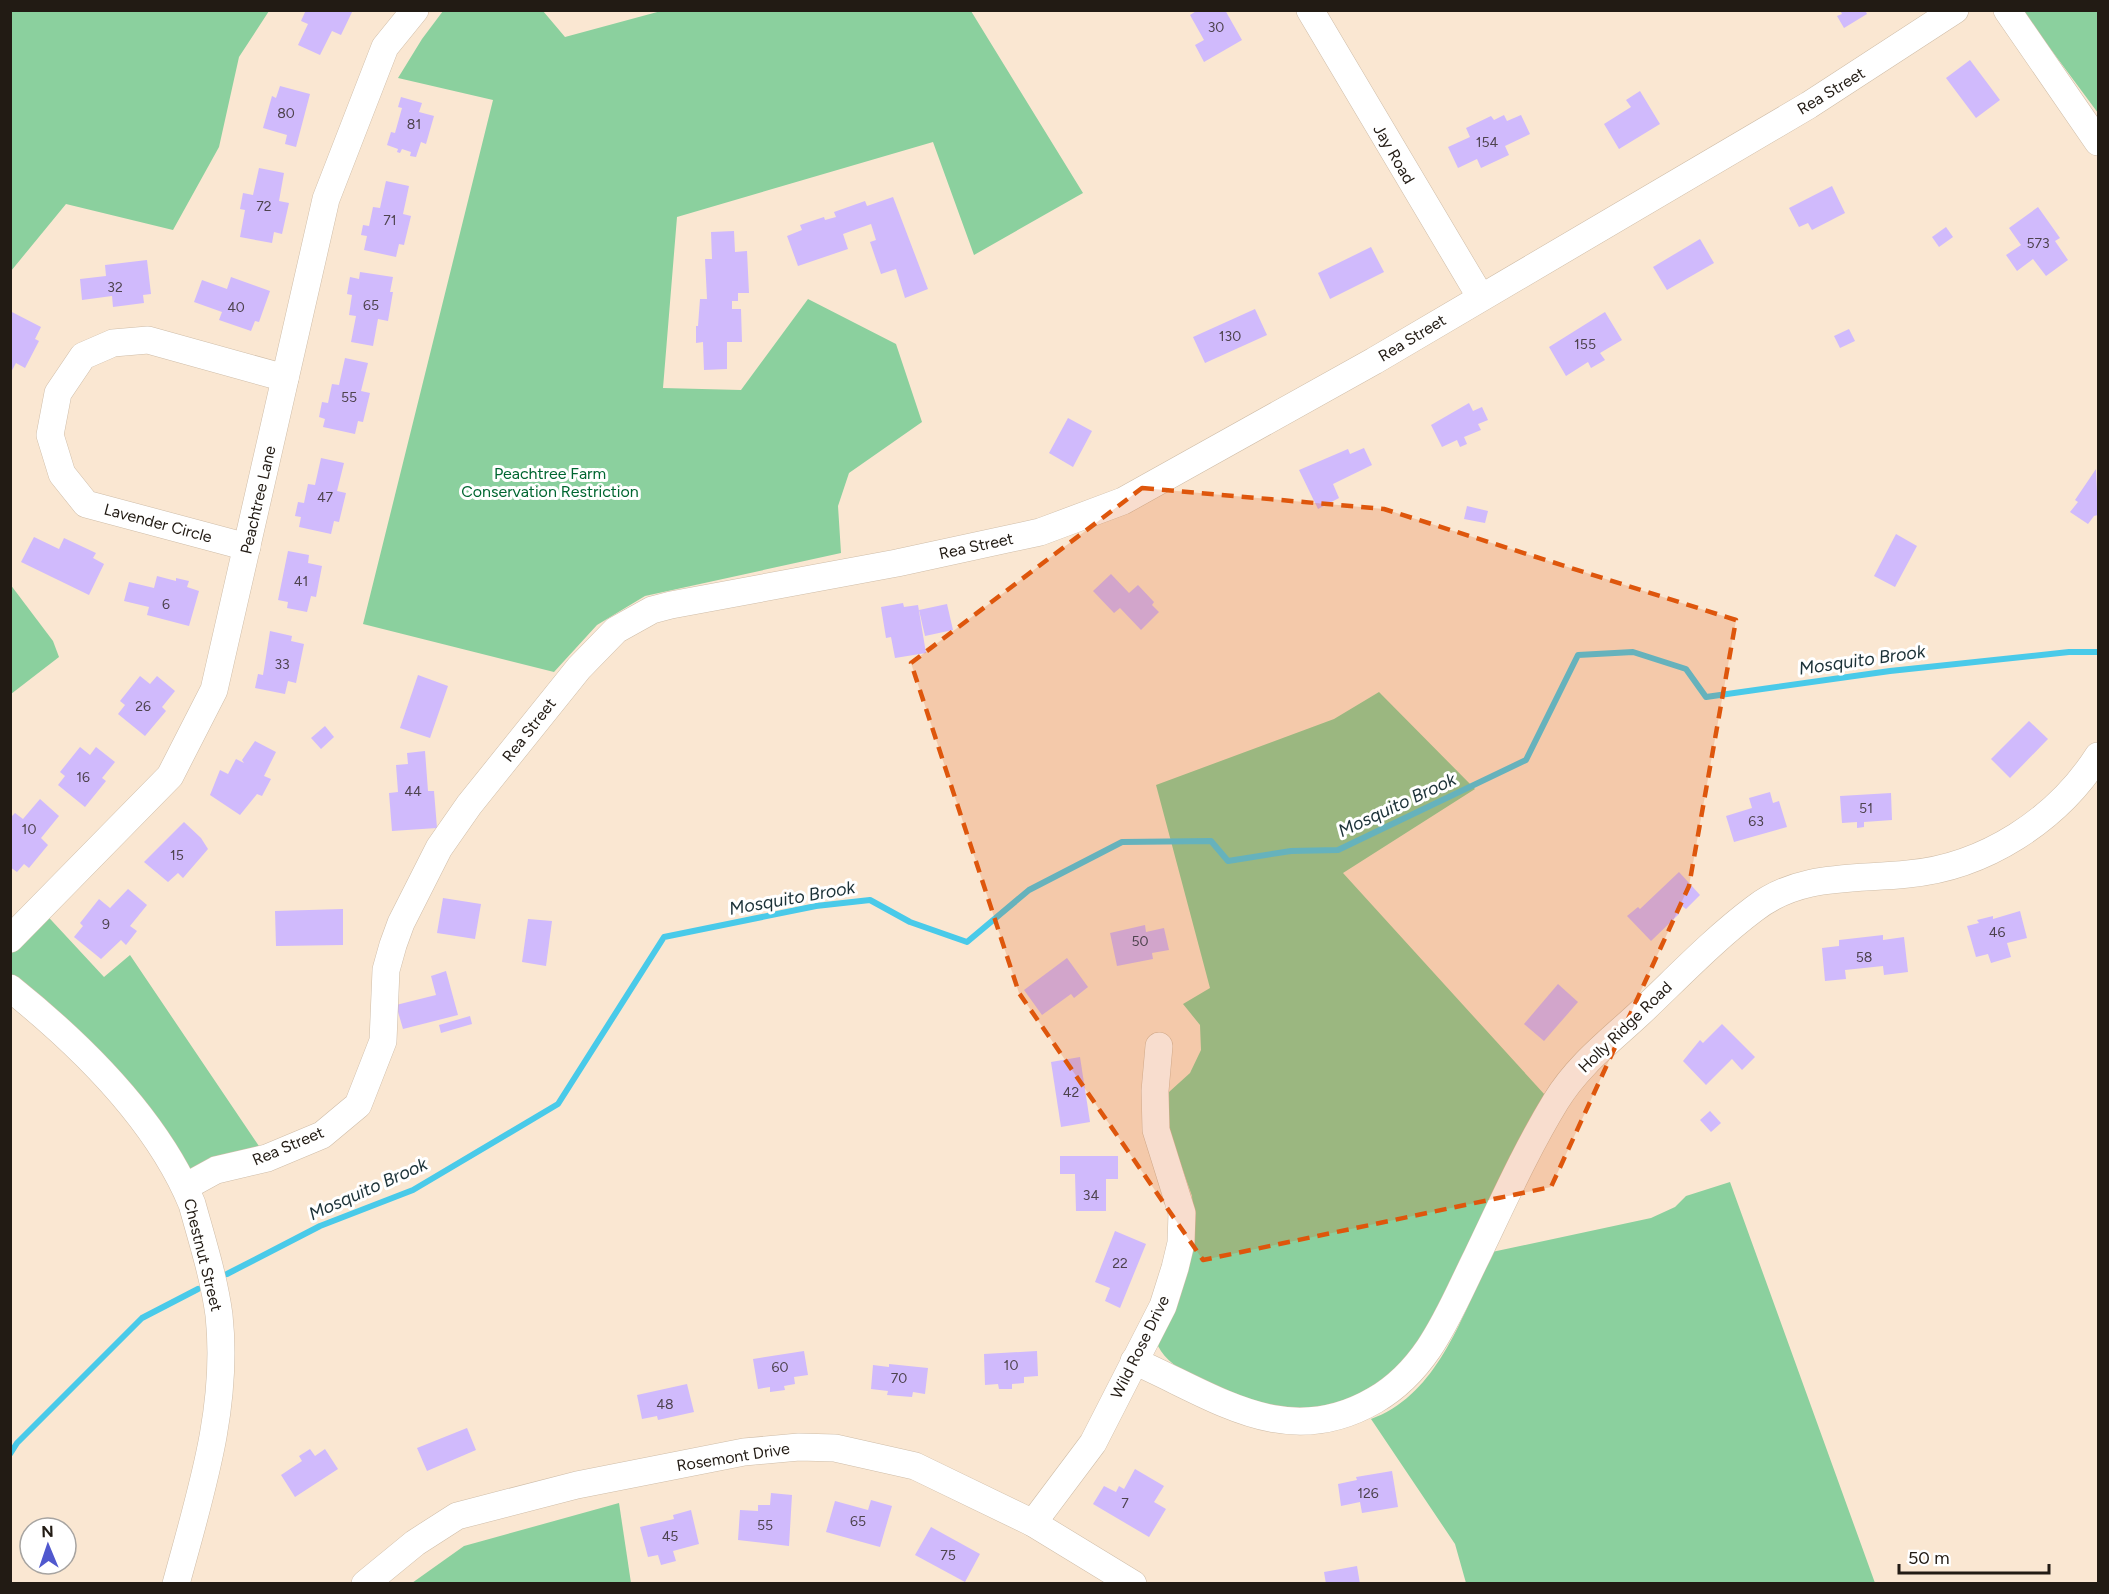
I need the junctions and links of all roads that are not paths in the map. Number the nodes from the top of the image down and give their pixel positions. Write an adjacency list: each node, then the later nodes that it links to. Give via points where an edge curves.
1 (415, 10): 7 (street, Peachtree Lane, via 385,47 326,199)
2 (1310, 10): 6 (street, Jay Road)
3 (1955, 10): 6 (street, Rea Street, via 1809,105)
4 (2007, 10): 5 (street)
5 (2098, 142)
6 (1480, 297): 13 (street, Rea Street, via 1193,464 1123,501 1080,518 1040,532 973,547 671,605 652,610 616,630 558,693 439,848 393,945 386,970 383,1041 358,1105 322,1135 267,1158 216,1170)
7 (285, 378): 8 (street, Peachtree Lane); 8 (street, Lavender Circle, via 148,340 113,343 83,356 57,393 50,435 62,474 87,504)
8 (247, 547): 10 (street, Peachtree Lane, via 214,690 170,776)
9 (2098, 756): 14 (street, Holly Ridge Road, via 2051,812 1985,853 1930,872 1821,879 1801,884 1753,909 1696,959 1583,1064 1558,1098 1443,1329 1407,1375 1377,1399 1323,1421 1261,1419)
10 (10, 939)
11 (10, 988): 13 (street, Chestnut Street, via 89,1056 147,1128)
12 (1159, 1046): 14 (street, Wild Rose Drive, via 1156,1130 1182,1213 1181,1243 1163,1306)
13 (185, 1187): 16 (street, Chestnut Street, via 212,1280 222,1357 217,1423)
14 (1134, 1361): 15 (street, Wild Rose Drive, via 1093,1443)
15 (1034, 1523): 17 (street, Rosemont Drive, via 915,1466 835,1448 774,1448 577,1485 457,1516 408,1548); 18 (street, Rosemont Drive)
16 (176, 1584)
17 (365, 1584)
18 (1133, 1584)

